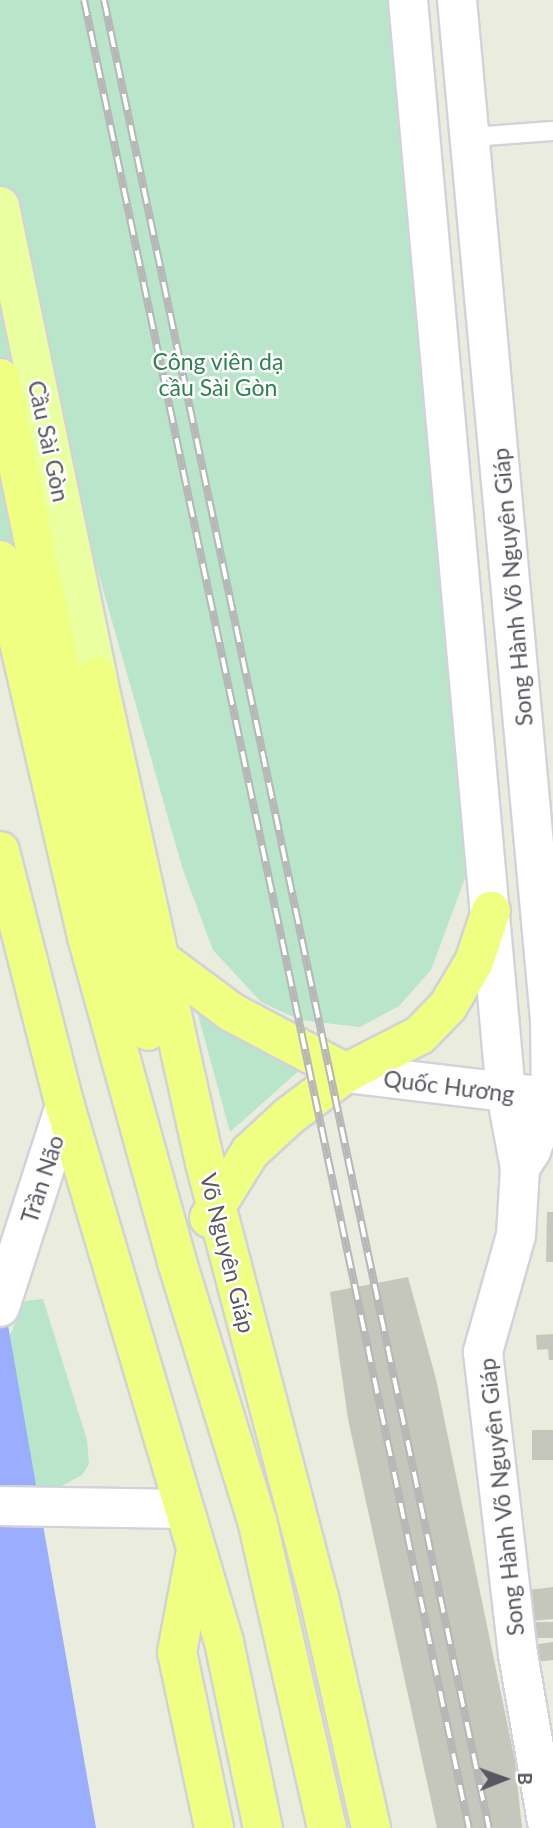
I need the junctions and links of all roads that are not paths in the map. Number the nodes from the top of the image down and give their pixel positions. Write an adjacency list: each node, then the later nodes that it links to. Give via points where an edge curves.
1 (408, 0): 10 (main road, Song Hành Võ Nguyên Giáp)
2 (457, 0): 4 (main road, Song Hành Võ Nguyên Giáp)
3 (553, 131): 4 (lane)
4 (471, 137): 14 (main road, Song Hành Võ Nguyên Giáp)
5 (0, 206): 8 (main road, Cầu Sài Gòn)
6 (0, 378): 8 (highway, Cầu Sài Gòn)
7 (0, 560): 8 (highway)
8 (62, 685): 12 (highway, Võ Nguyên Giáp); 13 (highway, Võ Nguyên Giáp); 21 (highway, Võ Nguyên Giáp, via 87,937)
9 (0, 851): 11 (highway)
10 (491, 911): 15 (highway, via 474,962 448,1006 420,1035); 16 (main road, Song Hành Võ Nguyên Giáp)
11 (10, 925): 18 (highway)
12 (121, 930): 13 (highway); 21 (highway, Võ Nguyên Giáp, via 191,1195)
13 (157, 957): 15 (highway, via 232,1012); 20 (highway, Võ Nguyên Giáp)
14 (552, 1019): 17 (main road, Song Hành Võ Nguyên Giáp)
15 (346, 1073): 16 (main road, Quốc Hương); 20 (highway, via 250,1152)
16 (506, 1093): 17 (main road, Quốc Hương); 19 (main road, Song Hành Võ Nguyên Giáp)
17 (552, 1098): 19 (main road, Song Hành Võ Nguyên Giáp)
18 (65, 1106): 22 (main road, Trần Não); 24 (highway)
19 (520, 1168): 30 (main road, Song Hành Võ Nguyên Giáp, via 516,1235 483,1352 518,1654)
20 (218, 1207): 21 (highway); 29 (highway, Võ Nguyên Giáp, via 319,1597)
21 (177, 1262): 28 (highway, Võ Nguyên Giáp, via 257,1520)
22 (3, 1300)
23 (0, 1506): 24 (main road)
24 (184, 1509): 25 (highway)
25 (196, 1550): 26 (highway, via 177,1652); 27 (highway, via 224,1642)
26 (214, 1828)
27 (262, 1828)
28 (327, 1828)
29 (371, 1828)
30 (548, 1828)

